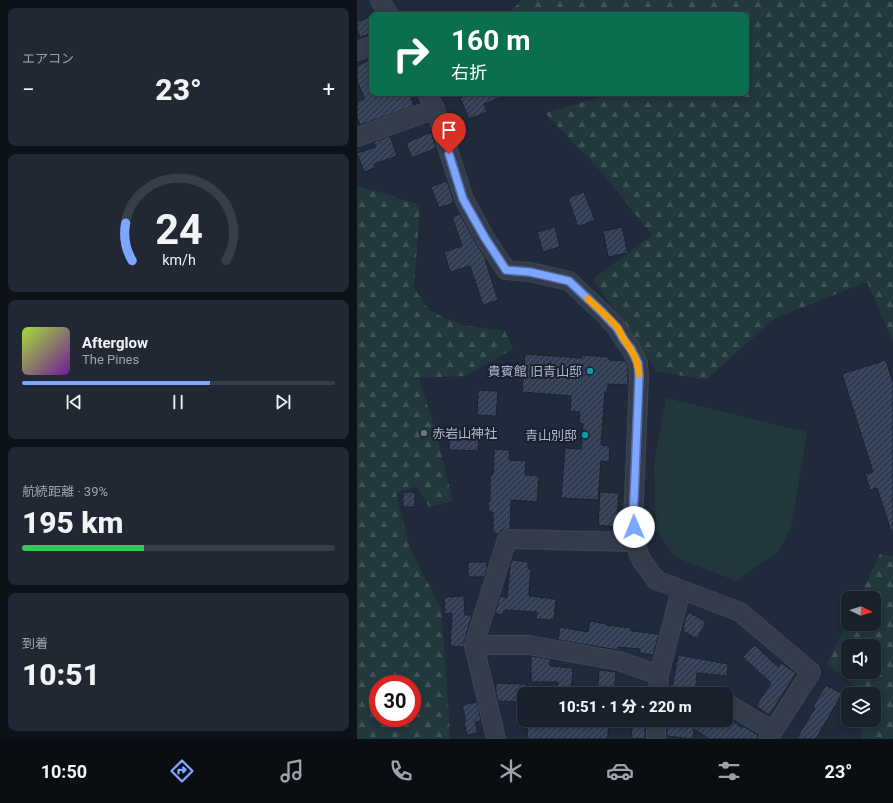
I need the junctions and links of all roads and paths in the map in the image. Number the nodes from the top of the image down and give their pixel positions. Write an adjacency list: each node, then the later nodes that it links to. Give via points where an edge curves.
1 (380, 0): 2 (street)
2 (387, 12)
3 (369, 47): 4 (street)
4 (357, 52)
5 (431, 101): 6 (street); 7 (street, via 463,199 506,270 530,272 569,281 617,328 638,363)
6 (357, 137)
7 (634, 542): 8 (street, via 642,561 656,580); 9 (street, via 507,539)
8 (681, 590): 10 (street); 14 (street, via 740,612 811,672)
9 (474, 644): 10 (street, via 529,645 619,661); 15 (street)
10 (659, 675): 11 (street)
11 (658, 687)
12 (733, 708): 14 (street)
13 (656, 727): 16 (street)
14 (770, 735)
15 (496, 739)
16 (655, 739)

